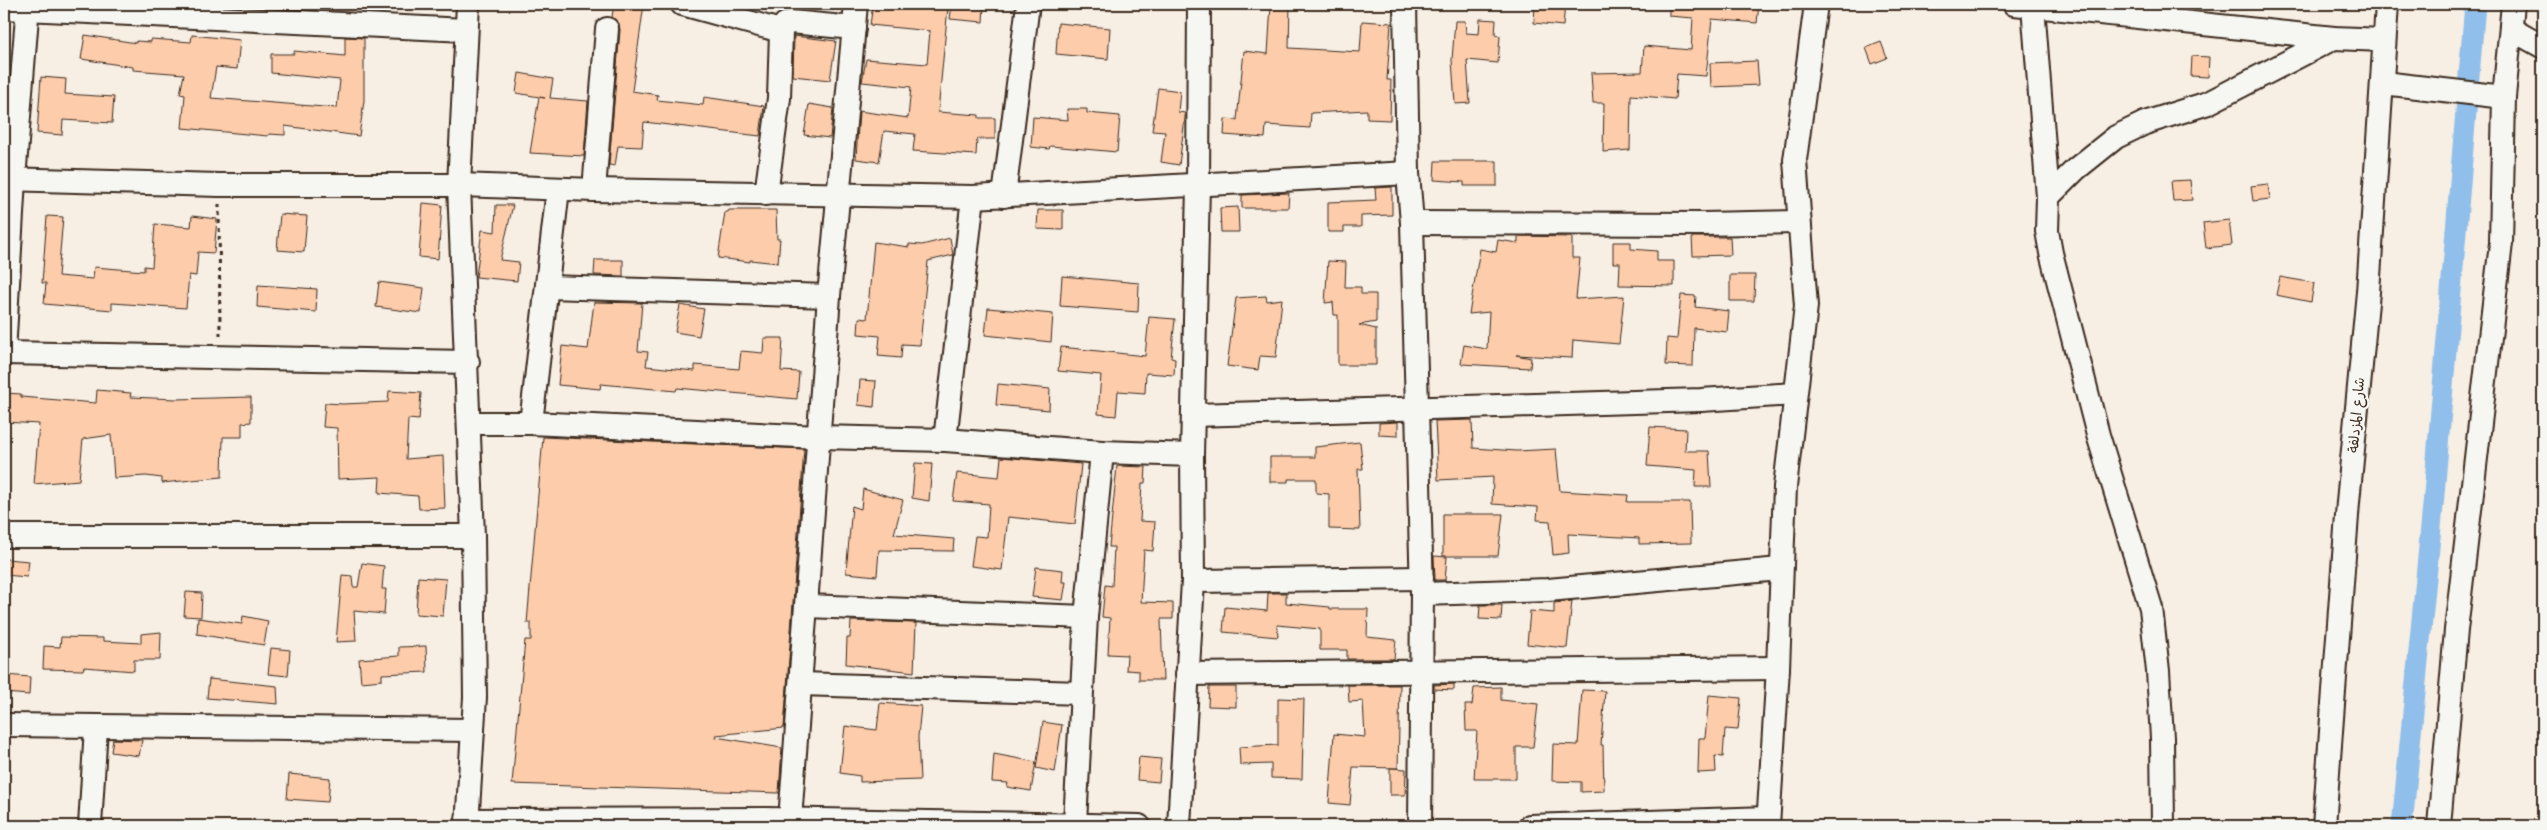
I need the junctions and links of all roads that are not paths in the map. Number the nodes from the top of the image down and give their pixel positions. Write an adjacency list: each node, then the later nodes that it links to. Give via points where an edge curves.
1 (468, 4): 18 (street)
2 (682, 4): 19 (street)
3 (856, 4): 15 (street)
4 (1028, 4): 33 (street)
5 (1199, 4): 28 (street)
6 (1405, 4): 25 (street)
7 (1816, 4): 36 (street, via 1795,160)
8 (2387, 4): 21 (street, شارع المزدلفة)
9 (2513, 4): 17 (street)
10 (2023, 5): 13 (street); 35 (street)
11 (28, 6): 12 (street); 14 (street); 26 (street)
12 (4, 8)
13 (2116, 9): 20 (street)
14 (247, 11): 18 (street)
15 (854, 28): 19 (street, via 791,22 785,24); 32 (street)
16 (607, 29): 30 (street)
17 (2511, 29): 22 (street); 24 (street)
18 (466, 30): 27 (street)
19 (781, 31): 31 (street, via 779,98)
20 (2334, 38): 21 (street); 35 (street, via 2208,103 2145,123 2116,137)
21 (2384, 40): 23 (street, شارع المزدلفة)
22 (2543, 47)
23 (2383, 83): 24 (street); 77 (street, شارع المزدلفة)
24 (2501, 96): 78 (street, via 2501,242 2456,630)
25 (1408, 172): 28 (street); 37 (street)
26 (9, 179): 27 (street, via 219,185); 40 (street)
27 (460, 185): 29 (street); 41 (street)
28 (1198, 185): 33 (street); 44 (street)
29 (558, 189): 30 (street); 38 (street)
30 (594, 190): 31 (street)
31 (766, 194): 32 (street)
32 (839, 196): 34 (street); 39 (street)
33 (1004, 196): 34 (street)
34 (973, 197): 48 (street)
35 (2048, 197): 76 (street, via 2047,231 2051,253 2101,444 2151,608 2161,729)
36 (1798, 222): 37 (street); 42 (street, via 1806,278 1806,306)
37 (1412, 223): 43 (street)
38 (548, 287): 39 (street); 46 (street)
39 (829, 296): 47 (street)
40 (4, 354): 41 (street)
41 (468, 362): 45 (street)
42 (1795, 394): 43 (street, via 1701,400); 53 (street)
43 (1415, 408): 44 (street); 55 (street)
44 (1194, 415): 50 (street)
45 (470, 423): 46 (street); 52 (street)
46 (532, 423): 47 (street)
47 (819, 437): 48 (street); 56 (street)
48 (945, 440): 49 (street)
49 (1102, 452): 50 (street); 57 (street)
50 (1192, 454): 54 (street)
51 (4, 536): 52 (street)
52 (473, 536): 65 (street)
53 (1780, 569): 55 (street, via 1548,590); 58 (street)
54 (1193, 581): 55 (street); 60 (street)
55 (1422, 586): 59 (street)
56 (807, 606): 57 (street); 61 (street)
57 (1086, 617): 62 (street)
58 (1778, 668): 59 (street); 67 (street)
59 (1423, 670): 60 (street); 74 (street)
60 (1188, 674): 73 (street)
61 (801, 684): 62 (street); 66 (street)
62 (1081, 693): 70 (street)
63 (4, 726): 64 (street)
64 (96, 727): 65 (street); 71 (street)
65 (473, 730): 68 (street)
66 (790, 820): 69 (street); 70 (street)
67 (1768, 822): 75 (street)
68 (467, 823): 69 (street)
69 (766, 823)
70 (1075, 823): 72 (street)
71 (90, 826)
72 (1138, 826)
73 (1179, 826)
74 (1420, 826)
75 (1530, 826)
76 (2163, 826)
77 (2324, 826)
78 (2438, 826)

